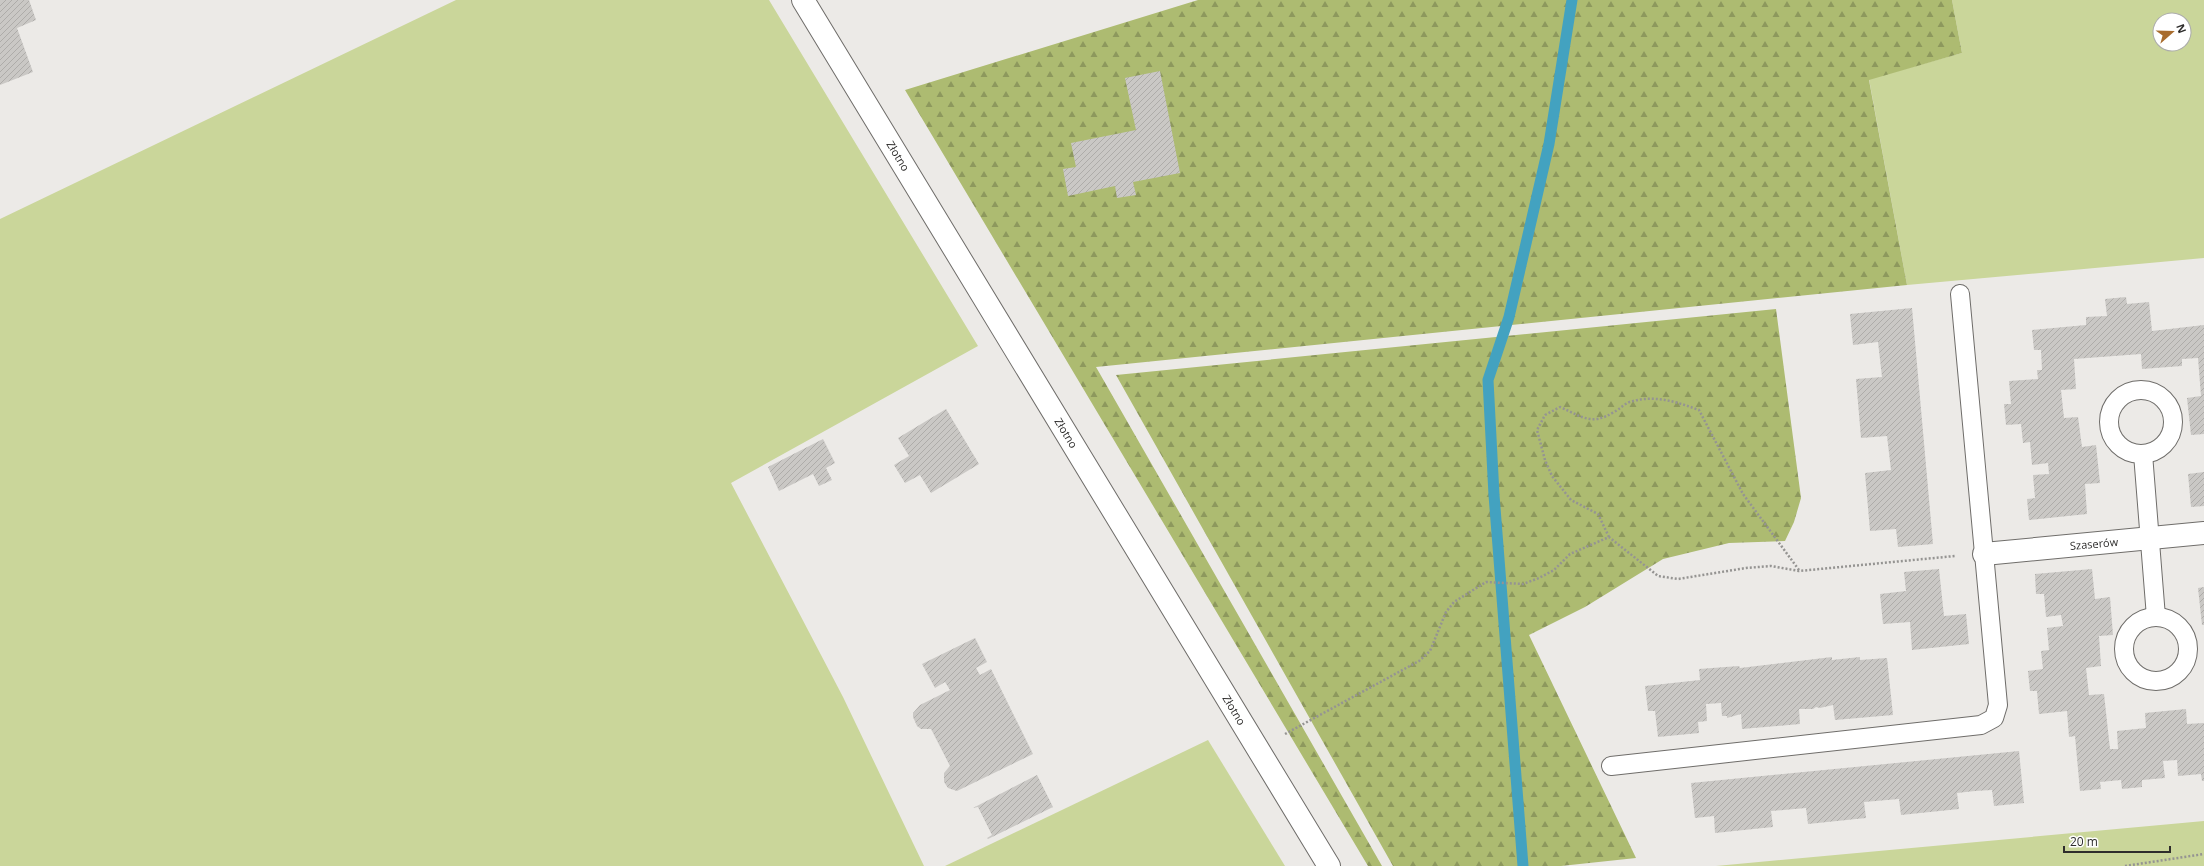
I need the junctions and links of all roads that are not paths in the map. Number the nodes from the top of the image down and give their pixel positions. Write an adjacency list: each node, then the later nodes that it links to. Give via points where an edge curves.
1 (803, 0): 9 (street, Złotno)
2 (1960, 294): 6 (lane)
3 (2143, 454): 5 (lane)
4 (2204, 533): 5 (street, Szaserów)
5 (2150, 539): 6 (street, Szaserów); 7 (lane)
6 (1984, 554): 8 (lane, via 1998,705 1994,718 1981,726)
7 (2156, 617)
8 (1611, 766)
9 (1329, 866)

